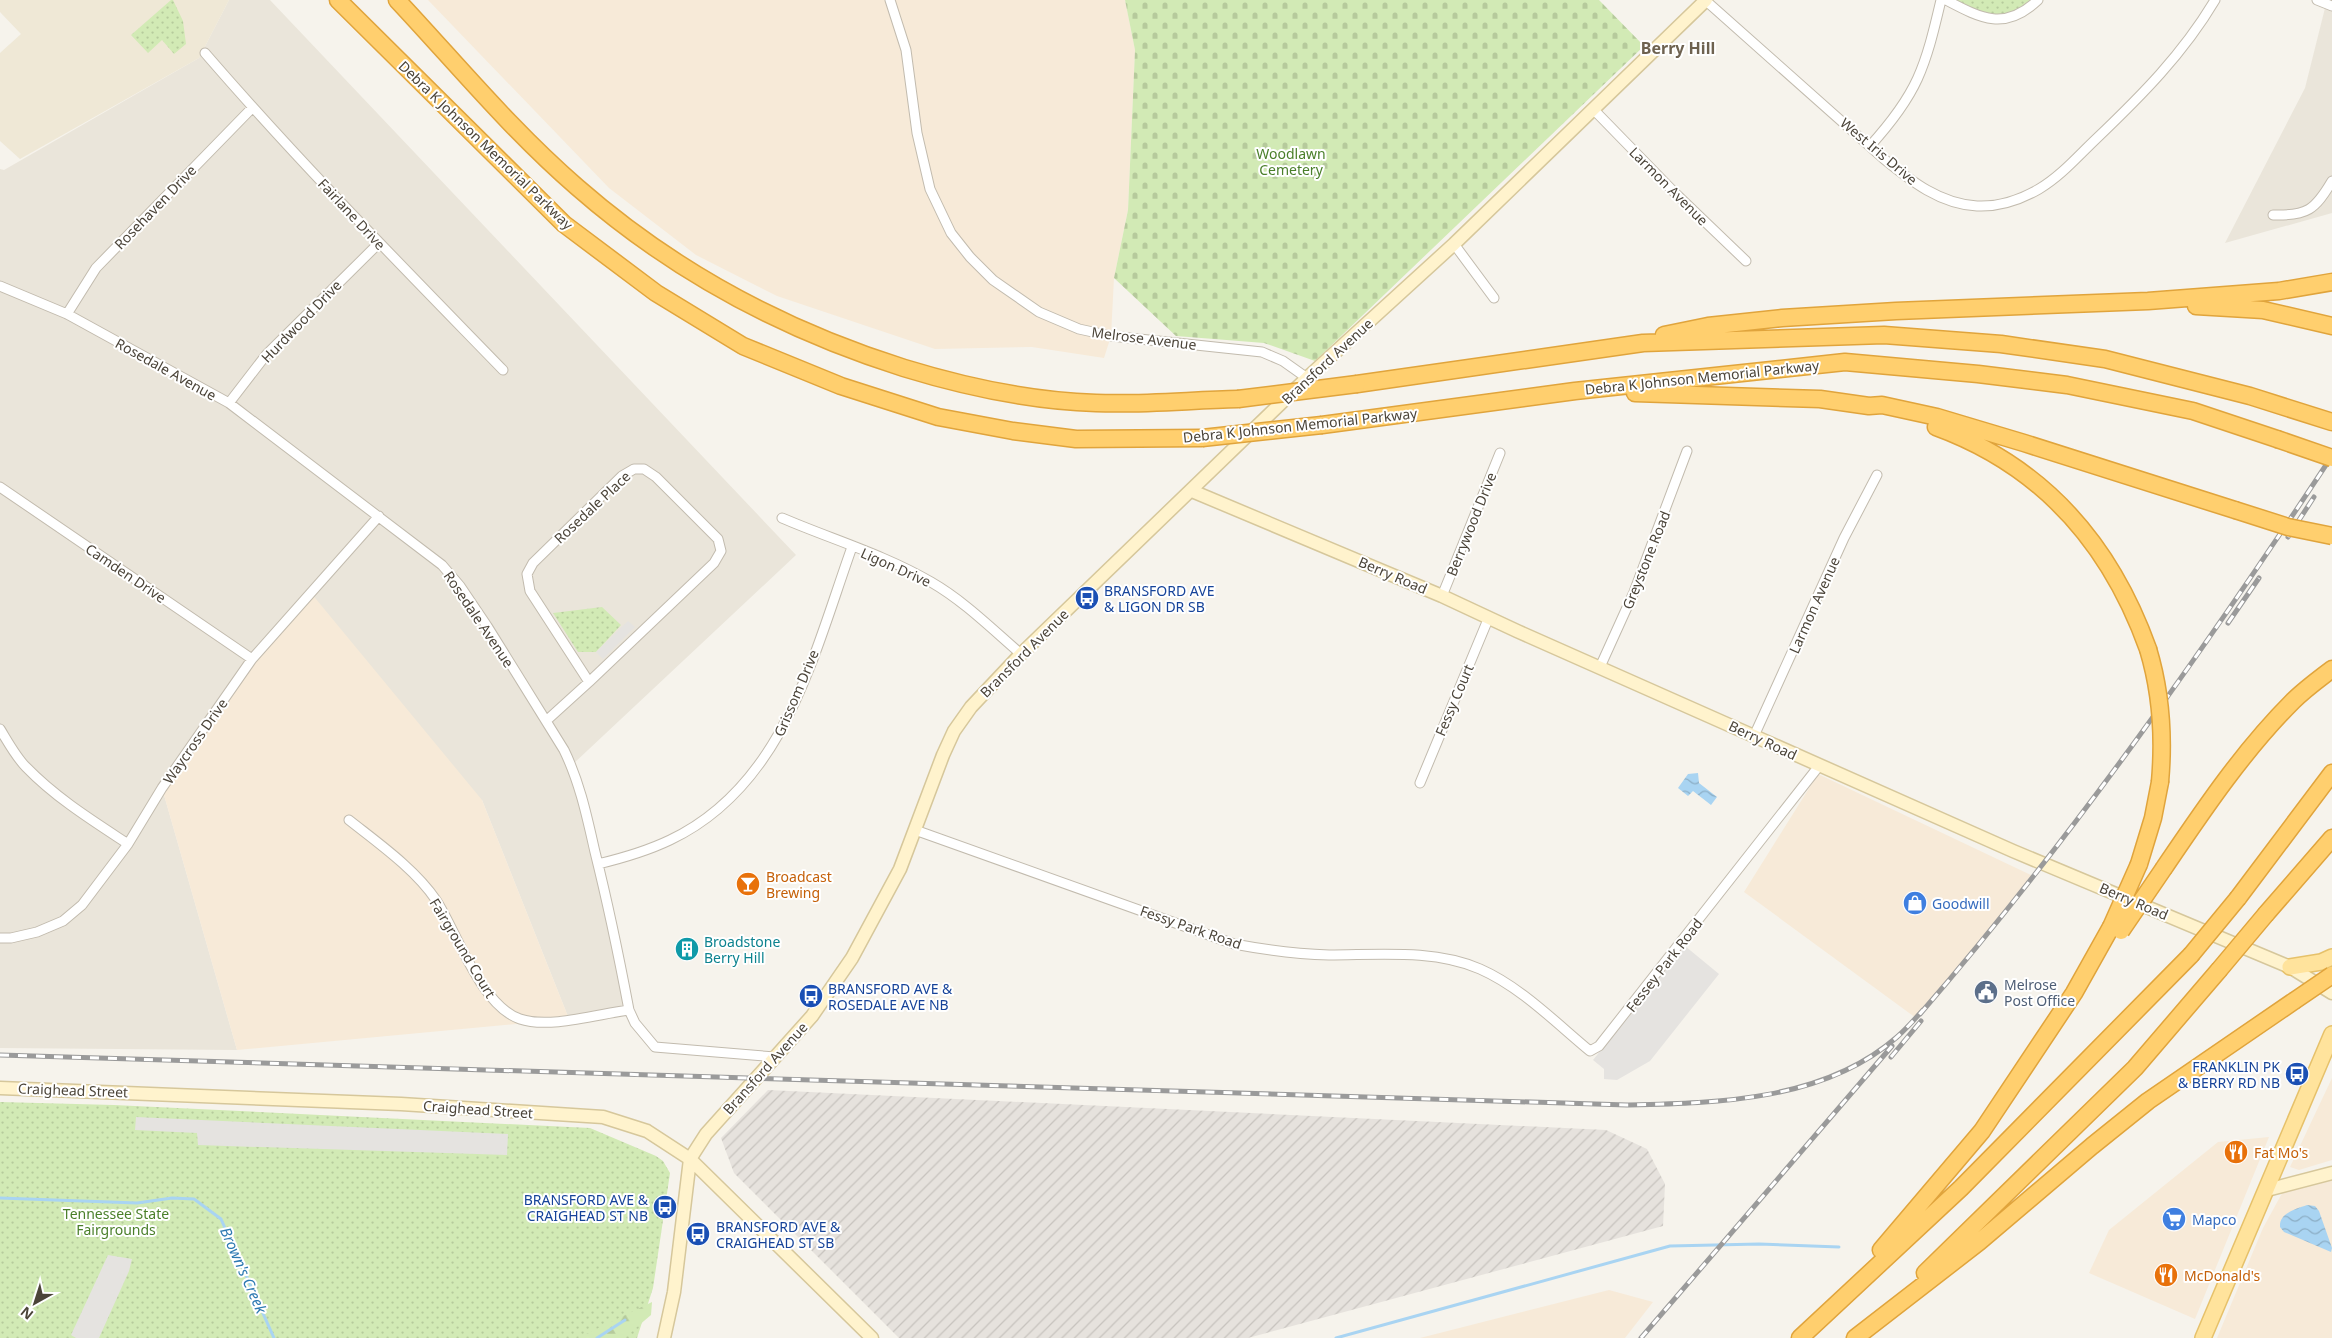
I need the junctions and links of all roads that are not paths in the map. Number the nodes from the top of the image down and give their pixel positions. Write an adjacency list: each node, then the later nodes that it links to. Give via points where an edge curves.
1 (338, 0): 29 (highway, Debra K Johnson Memorial Parkway, bridge, via 564,224 656,292 743,346 841,386 938,417 1076,439 1202,438)
2 (397, 0): 26 (highway, Debra K Johnson Memorial Parkway, bridge, via 545,158 584,193 675,263 796,328 853,352 950,382 1096,404 1238,399)
3 (890, 0): 28 (street, Melrose Avenue, via 906,50 917,133 930,189 951,233 993,280 1034,309 1079,329 1120,337 1262,352)
4 (1706, 0): 13 (street, Bransford Avenue); 14 (street, West Iris Drive)
5 (1941, 0): 14 (street, via 1930,48 1916,84 1904,105)
6 (1946, 0): 7 (street, via 1975,14 1998,20 2020,15)
7 (2038, 0)
8 (2215, 0): 14 (street, West Iris Drive, via 2181,50 2150,85 2060,174 2022,198 1987,206 1953,202 1918,185)
9 (2317, 0): 10 (street)
10 (2332, 6)
11 (205, 53): 12 (street, Fairlane Drive)
12 (252, 108): 17 (street, Fairlane Drive); 24 (street, Rosehaven Drive, via 96,268)
13 (1594, 110): 18 (street, Bransford Avenue); 19 (street, Larmon Avenue)
14 (1870, 146)
15 (2332, 181): 16 (street, via 2310,210 2295,215)
16 (2273, 215)
17 (379, 243): 27 (street, Fairlane Drive); 30 (street, Hurdwood Drive, via 266,355)
18 (1454, 244): 22 (street); 28 (street, Bransford Avenue)
19 (1746, 261)
20 (2332, 282): 23 (highway, via 2272,292)
21 (0, 286): 24 (street, Rosedale Avenue)
22 (1494, 298)
23 (2148, 301): 25 (highway, via 2263,310); 26 (highway, via 1896,310 1782,318 1675,331)
24 (67, 314): 30 (street, Rosedale Avenue)
25 (2332, 326)
26 (1643, 342): 32 (highway, Debra K Johnson Memorial Parkway, via 1866,335 2001,344 2140,367 2282,405)
27 (503, 370)
28 (1307, 378): 38 (street, Bransford Avenue)
29 (1575, 391): 31 (highway, via 1820,399); 35 (highway, Debra K Johnson Memorial Parkway, bridge, via 1845,362 2067,385 2193,412)
30 (229, 403): 39 (street, Rosedale Avenue)
31 (1870, 406): 41 (highway, bridge, via 1882,405 1945,420 2288,527); 61 (highway, bridge, via 1968,440 2008,462 2048,492 2084,530 2131,605 2148,649 2160,708 2162,743 2160,782 2151,824)
32 (2332, 422)
33 (1687, 451): 47 (street, Greystone Road, via 1638,583)
34 (1500, 452): 43 (street, Berrywood Drive)
35 (2332, 458)
36 (1877, 475): 52 (street, Larmon Avenue, via 1844,538)
37 (0, 487): 46 (street, Camden Drive)
38 (1192, 491): 43 (street, Berry Road); 45 (street, Bransford Avenue)
39 (379, 516): 46 (street, Waycross Drive); 50 (street, Rosedale Avenue, via 451,574)
40 (782, 518): 42 (street, Ligon Drive)
41 (2332, 536)
42 (852, 547): 45 (street, Ligon Drive, via 932,582); 60 (street, Grissom Drive, via 784,726 747,783 711,815 678,836 646,850)
43 (1442, 596): 44 (street, Berry Road)
44 (1489, 618): 47 (street, Berry Road); 55 (street, Fessy Court)
45 (1021, 654): 57 (street, Bransford Avenue, via 983,693 954,731)
46 (252, 659): 59 (street, Waycross Drive, via 162,788)
47 (1600, 667): 52 (street, Berry Road)
48 (2332, 669): 61 (highway, bridge, via 2295,700 2251,746)
49 (588, 682): 49 (street, Rosedale Place, via 714,563 721,551 718,539 656,477 642,468 632,469 622,476 533,563 527,574 530,591); 50 (street, Rosedale Place)
50 (546, 721): 60 (street, Rosedale Avenue, via 564,750 576,779)
51 (0, 729): 59 (street, via 25,766 50,789)
52 (1754, 736): 53 (street, Berry Road)
53 (1819, 766): 64 (street, Berry Road); 65 (street, Fessey Park Road, via 1599,1046 1590,1051 1528,1000)
54 (2332, 773): 75 (highway, bridge, via 2238,898 2191,954 1967,1182)
55 (1420, 783)
56 (349, 820): 68 (street, Fairground Court, via 397,858 435,899 492,1000 519,1019 548,1022)
57 (915, 830): 65 (street, Fessy Park Road, via 1234,944 1267,951 1326,955 1436,956); 70 (street, Bransford Avenue, via 900,869 852,958 812,1016)
58 (2332, 838): 76 (highway, bridge, via 2135,1068)
59 (128, 844): 62 (street, Waycross Drive, via 82,905 63,921 36,932)
60 (598, 864): 68 (street, Rosedale Avenue)
61 (2116, 929): 75 (highway, via 1982,1132)
62 (0, 938)
63 (2332, 957): 64 (main road)
64 (2290, 967): 67 (street, Berry Road)
65 (1479, 968)
66 (2332, 976): 76 (highway, bridge, via 2148,1101 1979,1242)
67 (2332, 993)
68 (629, 1010): 70 (street, Rosedale Avenue, via 635,1023 655,1047)
69 (2332, 1034): 74 (main road)
70 (775, 1057): 72 (street, Bransford Avenue, via 706,1134)
71 (0, 1088): 72 (street, Craighead Street, via 391,1104 602,1117 647,1131)
72 (690, 1158): 77 (street, Bransford Avenue, via 674,1292); 78 (street, Craighead Street)
73 (2332, 1173): 74 (street)
74 (2267, 1190): 80 (main road)
75 (1827, 1312): 79 (highway)
76 (1861, 1333)
77 (664, 1338)
78 (872, 1338)
79 (1800, 1338)
80 (2203, 1338)

